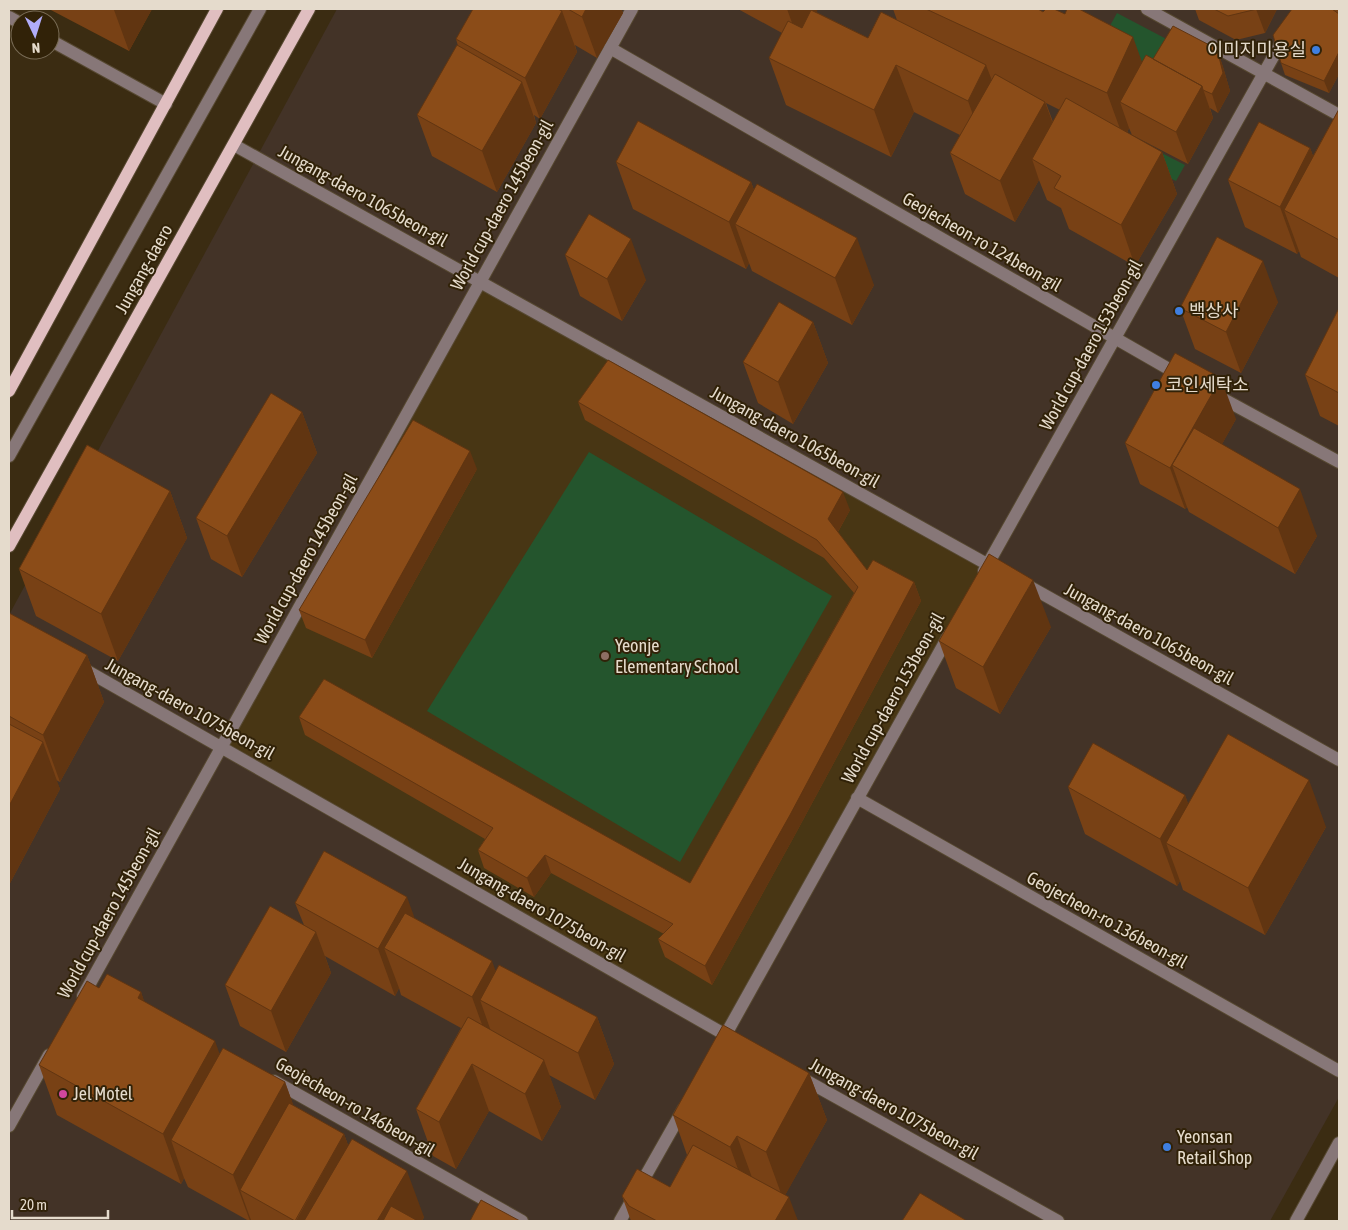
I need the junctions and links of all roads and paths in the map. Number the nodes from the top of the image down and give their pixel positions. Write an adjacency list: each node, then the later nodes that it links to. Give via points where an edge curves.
1 (217, 9): 10 (main road)
2 (260, 9): 16 (street)
3 (309, 9): 12 (main road, Jungang-daero)
4 (632, 9): 8 (street, World cup-daero 145beon-gil)
5 (1148, 9): 9 (street)
6 (1300, 9): 9 (street, World cup-daero 153beon-gil)
7 (60, 46): 10 (street)
8 (610, 48): 13 (street, World cup-daero 145beon-gil); 14 (street, Geojecheon-ro 124beon-gil)
9 (1264, 73): 11 (street); 14 (street, World cup-daero 153beon-gil)
10 (166, 104): 15 (main road)
11 (1339, 115)
12 (234, 144): 13 (street, Jungang-daero 1065beon-gil); 18 (main road, Jungang-daero)
13 (480, 282): 19 (street, Jungang-daero 1065beon-gil); 23 (street, World cup-daero 145beon-gil)
14 (1114, 339): 17 (street, Geojecheon-ro 124beon-gil); 19 (street, World cup-daero 153beon-gil)
15 (9, 392)
16 (9, 456)
17 (1339, 462)
18 (9, 546)
19 (988, 564): 20 (street, World cup-daero 153beon-gil); 24 (street, Jungang-daero 1065beon-gil)
20 (978, 582)
21 (954, 625): 25 (street, World cup-daero 153beon-gil)
22 (68, 660): 23 (street, Jungang-daero 1075beon-gil)
23 (222, 747): 26 (street, World cup-daero 145beon-gil, via 97,981); 27 (street, Jungang-daero 1075beon-gil)
24 (1339, 760)
25 (857, 798): 27 (street, World cup-daero 153beon-gil); 32 (street, Geojecheon-ro 136beon-gil)
26 (78, 1005)
27 (725, 1035): 28 (street, Jungang-daero 1075beon-gil); 30 (street, World cup-daero 153beon-gil)
28 (742, 1044)
29 (53, 1048): 35 (street)
30 (715, 1052)
31 (785, 1068): 39 (street, Jungang-daero 1075beon-gil)
32 (1339, 1071)
33 (264, 1076): 37 (street, Geojecheon-ro 146beon-gil)
34 (692, 1094): 38 (street)
35 (9, 1126)
36 (1339, 1143): 40 (street)
37 (522, 1221)
38 (620, 1221)
39 (1058, 1221)
40 (1296, 1221)

